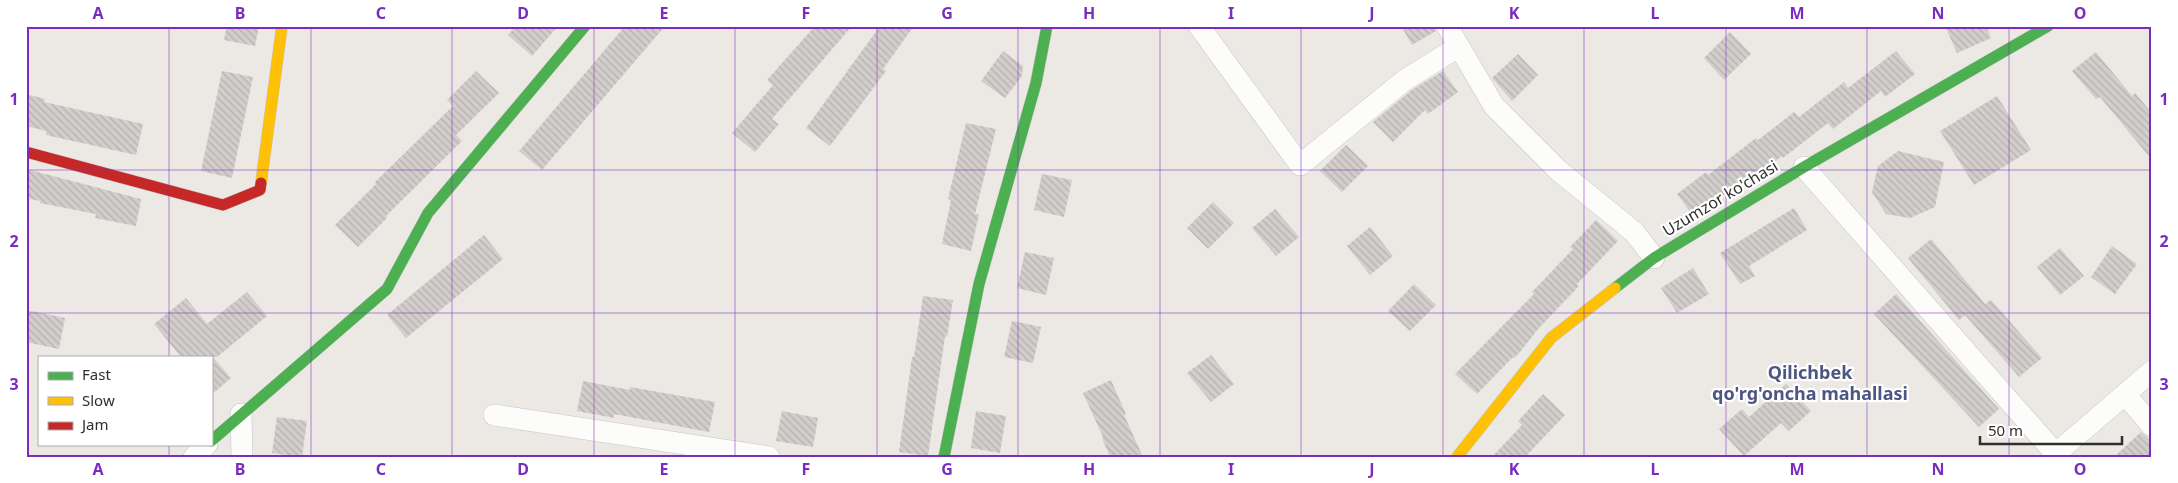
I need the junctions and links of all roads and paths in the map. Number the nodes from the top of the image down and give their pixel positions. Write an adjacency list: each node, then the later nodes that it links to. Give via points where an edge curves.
1 (282, 26): 8 (street, via 260,190 223,205)
2 (586, 26): 13 (street, via 428,213 387,289)
3 (1047, 26): 22 (street, via 1036,83 979,284)
4 (1199, 26): 7 (street, via 1300,165 1405,80)
5 (1447, 26): 7 (street)
6 (2048, 26): 9 (street, Uzumzor ko'chasi)
7 (1458, 47): 10 (street, via 1494,106 1559,171 1634,232)
8 (26, 152)
9 (1804, 166): 10 (street, Uzumzor ko'chasi); 18 (street)
10 (1654, 258): 23 (street, Uzumzor ko'chasi, via 1551,338)
11 (2152, 371): 12 (street)
12 (2125, 394): 15 (street); 18 (street)
13 (241, 414): 16 (street); 20 (street)
14 (494, 415): 21 (street)
15 (2152, 426)
16 (212, 440)
17 (205, 446): 19 (street)
18 (2054, 455)
19 (194, 457)
20 (242, 457)
21 (769, 457)
22 (944, 457)
23 (1457, 457)

